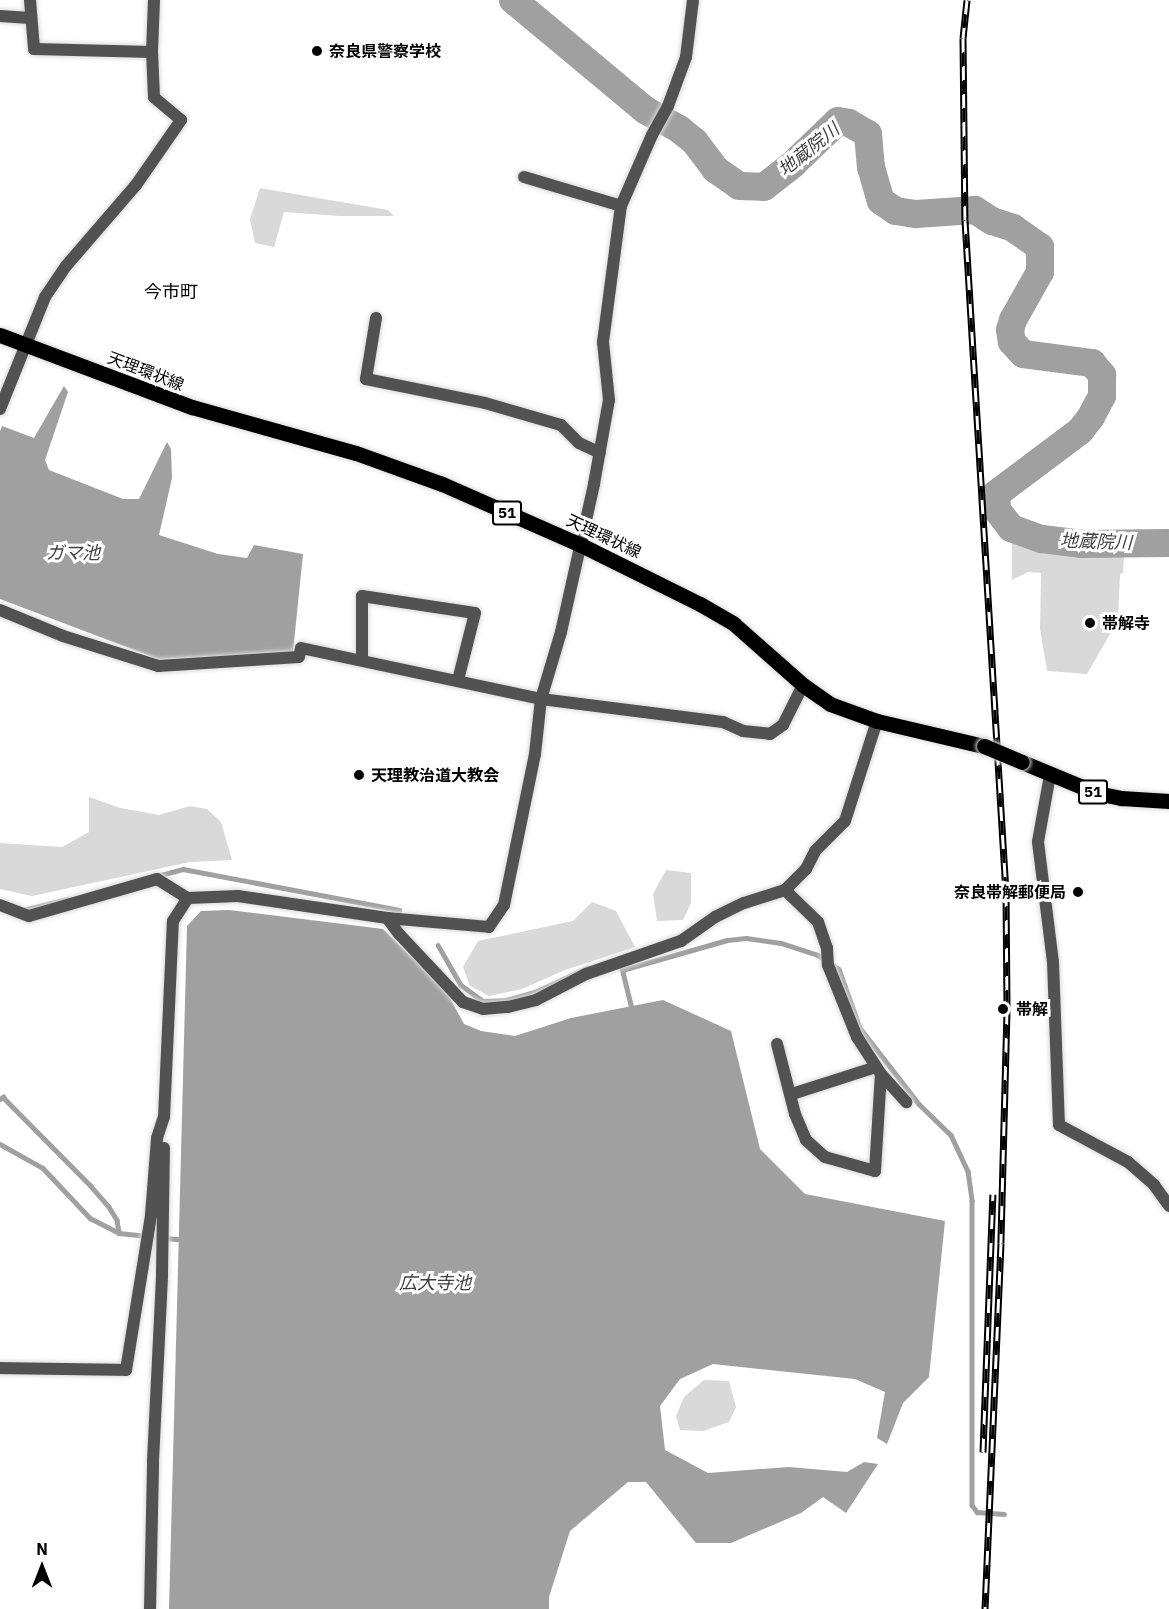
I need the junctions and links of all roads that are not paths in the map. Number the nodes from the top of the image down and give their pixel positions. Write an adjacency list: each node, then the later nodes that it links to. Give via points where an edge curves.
1 (30, 0): 5 (street)
2 (154, 0): 6 (street)
3 (693, 0): 8 (street, via 686,57)
4 (0, 16): 5 (street)
5 (30, 18): 6 (street, via 34,49)
6 (152, 52): 11 (street, via 154,97 181,120 136,185 66,266 45,297)
7 (524, 177): 8 (street)
8 (621, 207): 13 (street, via 603,342 609,400)
9 (376, 318): 13 (street, via 366,379 485,403 561,425 579,443)
10 (0, 335): 11 (main road, 天理環状線 / 51)
11 (26, 345): 12 (street); 14 (main road, 天理環状線 / 51, via 192,407 356,453 431,480)
12 (0, 409)
13 (600, 453): 14 (street)
14 (581, 545): 18 (main road, 天理環状線 / 51, via 642,573 734,624); 19 (street)
15 (0, 610): 16 (street, via 63,636 158,666 299,657 301,648)
16 (362, 659): 17 (street); 17 (street, via 362,596 475,613)
17 (458, 680): 19 (street)
18 (802, 685): 19 (street, via 783,725 770,734 743,731 723,722); 20 (main road, 天理環状線 / 51, via 830,704)
19 (541, 699): 26 (street, via 535,754 504,904 489,927)
20 (877, 721): 21 (main road, 天理環状線 / 51, bridge, via 984,747); 23 (street, via 845,821)
21 (1050, 775): 22 (main road, 天理環状線 / 51, via 1097,793); 32 (street, via 1038,842 1053,962 1059,1125 1128,1162 1154,1185)
22 (1169, 801)
23 (784, 890): 26 (street, via 715,917 681,941 586,974 536,1000 483,1009 463,1002); 28 (street, via 818,922 828,965 857,1036)
24 (188, 898): 25 (street, via 157,879 29,916); 26 (street, via 238,896); 31 (street, via 173,921)
25 (0, 905)
26 (387, 918)
27 (777, 1044): 29 (street)
28 (879, 1071): 29 (street); 29 (street, via 874,1171 825,1157 806,1140); 30 (street)
29 (792, 1094)
30 (906, 1102)
31 (164, 1117): 33 (street, via 157,1138 151,1215 126,1370); 34 (street)
32 (1169, 1206)
33 (0, 1368)
34 (150, 1609)

